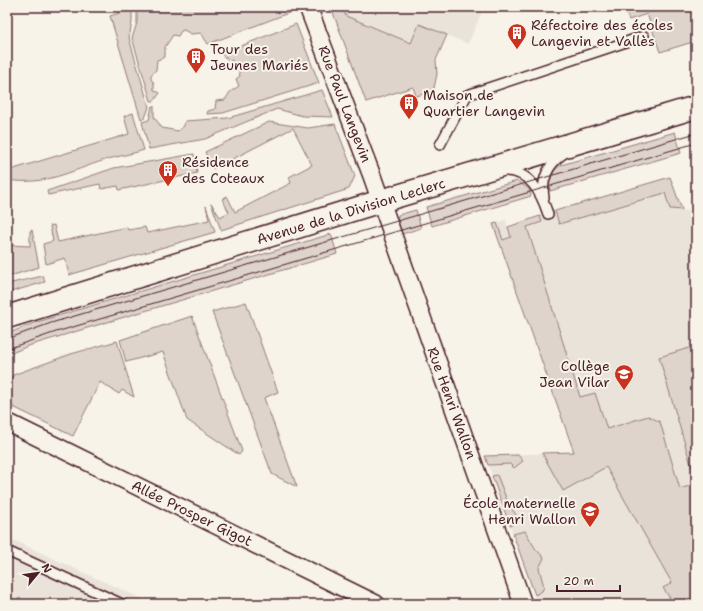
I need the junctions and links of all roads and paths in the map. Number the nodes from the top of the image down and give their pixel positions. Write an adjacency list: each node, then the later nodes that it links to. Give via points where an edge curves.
1 (308, 7): 7 (street, Rue Paul Langevin)
2 (644, 36): 5 (lane, via 467,95)
3 (696, 107): 4 (street, Avenue de la Division Leclerc)
4 (606, 133): 6 (street, Avenue de la Division Leclerc); 8 (lane, via 598,142 566,152 550,166 542,188)
5 (440, 146)
6 (456, 179): 7 (street, Avenue de la Division Leclerc); 8 (lane, via 468,181 511,171 531,181)
7 (381, 202): 10 (street, Avenue de la Division Leclerc); 15 (street, Rue Henri Wallon)
8 (544, 203): 9 (lane)
9 (548, 214)
10 (7, 317)
11 (7, 422): 14 (street, Allée Prosper Gigot)
12 (7, 552): 13 (lane)
13 (122, 604)
14 (376, 604)
15 (523, 604)

